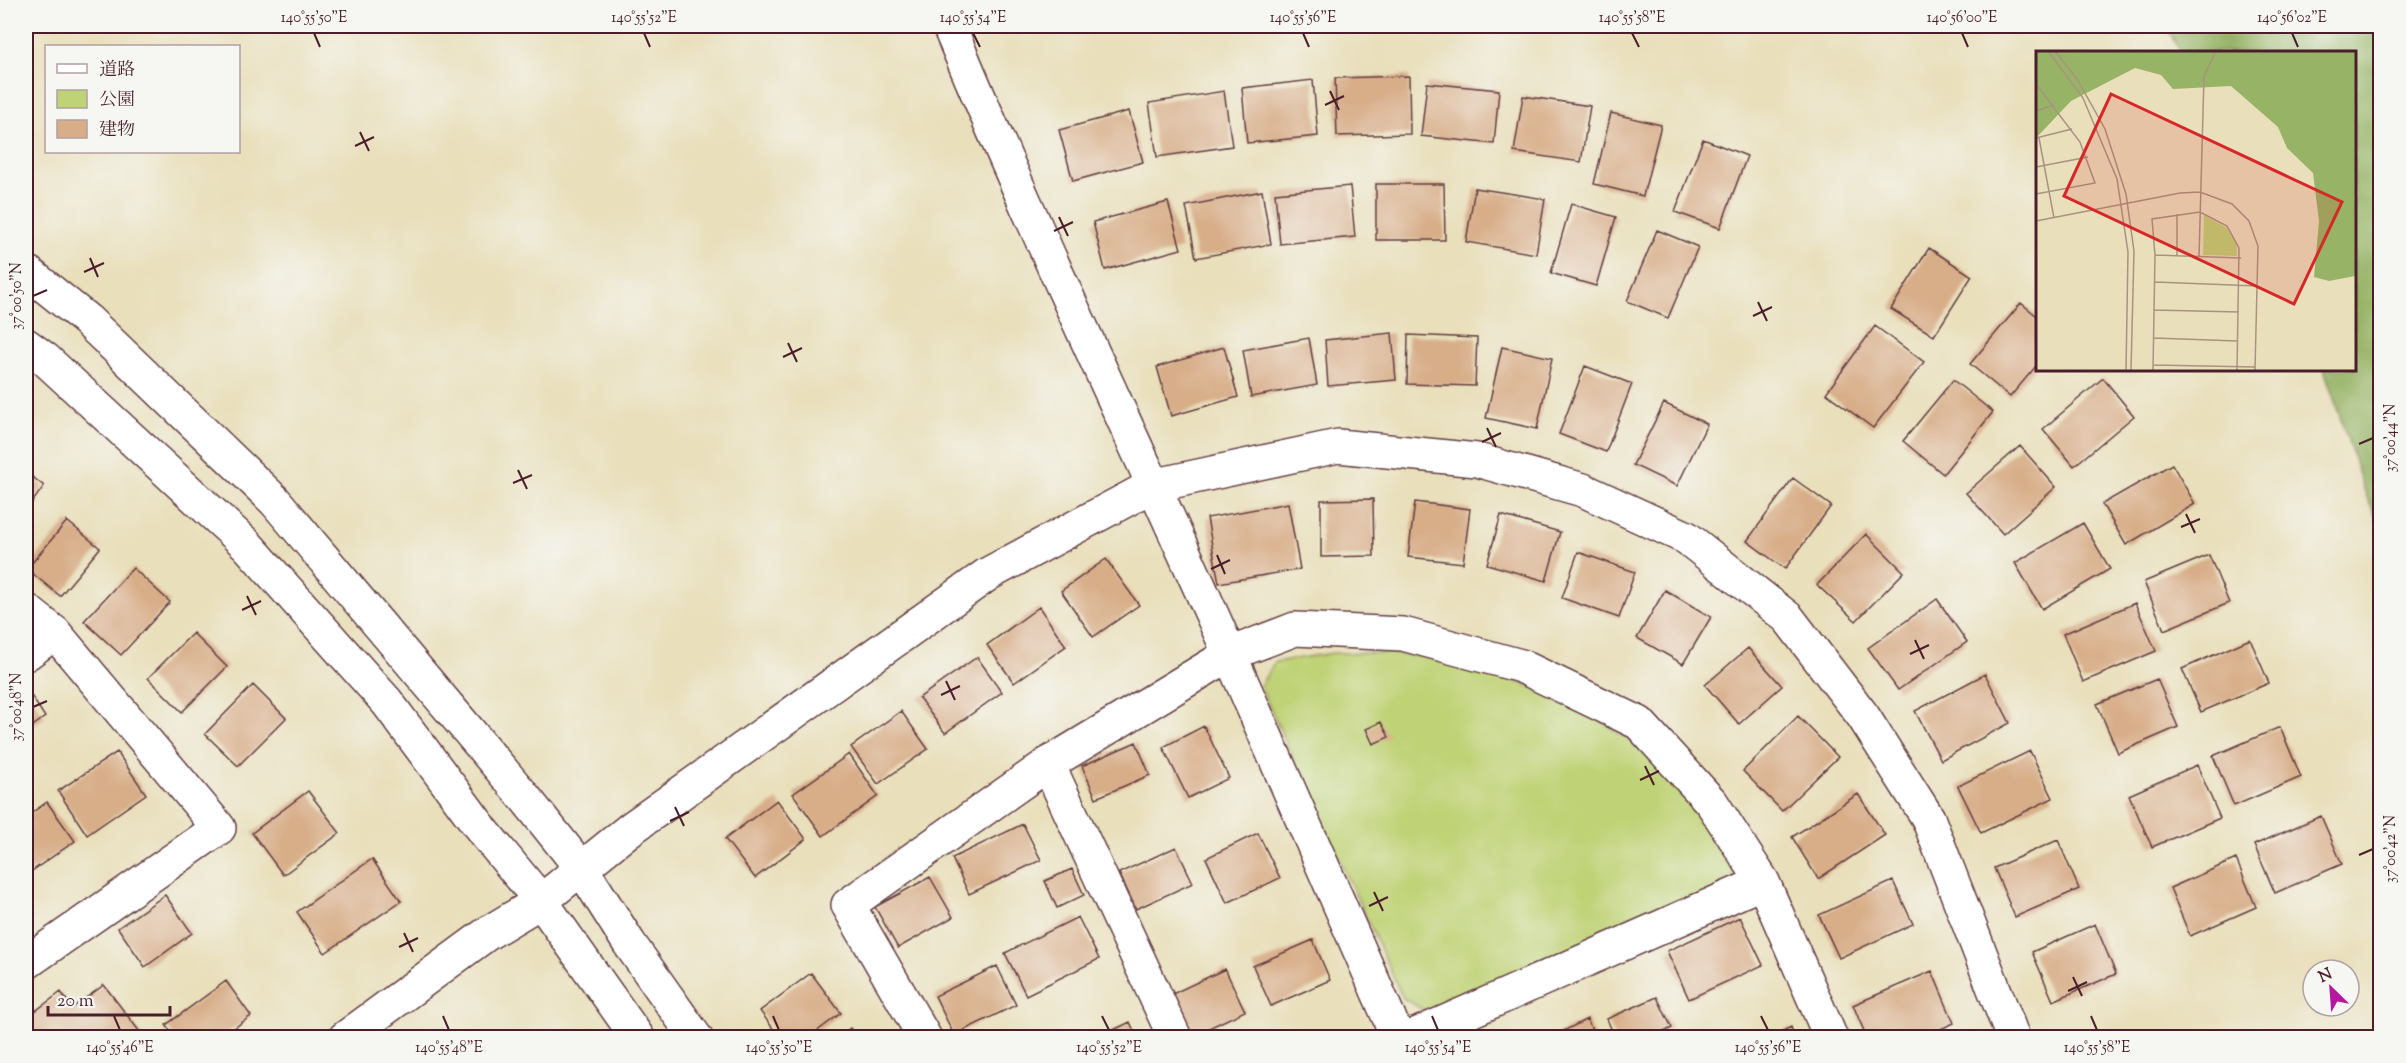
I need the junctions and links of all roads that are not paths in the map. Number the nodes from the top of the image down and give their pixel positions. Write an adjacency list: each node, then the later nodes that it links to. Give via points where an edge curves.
1 (949, 26): 4 (street)
2 (26, 271): 10 (street, via 87,320 275,501)
3 (26, 345): 12 (street, via 247,545 387,702 483,831)
4 (1152, 486): 8 (street); 10 (street, via 988,574 629,830); 22 (street, via 1338,446 1476,460 1583,490 1687,538 1788,618 1863,716 1928,818)
5 (26, 610): 6 (street)
6 (55, 633): 7 (street); 13 (street, via 219,828)
7 (26, 654)
8 (1230, 654): 9 (street); 11 (street, via 1295,628 1403,634 1521,666 1639,723 1712,803); 19 (street)
9 (1048, 764): 17 (street, via 848,905); 18 (street)
10 (582, 870): 12 (street); 16 (street)
11 (1763, 882): 20 (street); 21 (street)
12 (541, 901): 14 (street, via 488,933); 15 (street)
13 (26, 963)
14 (345, 1038)
15 (638, 1038)
16 (696, 1038)
17 (925, 1038)
18 (1175, 1038)
19 (1398, 1038)
20 (1408, 1038)
21 (1830, 1038)
22 (2013, 1038)

